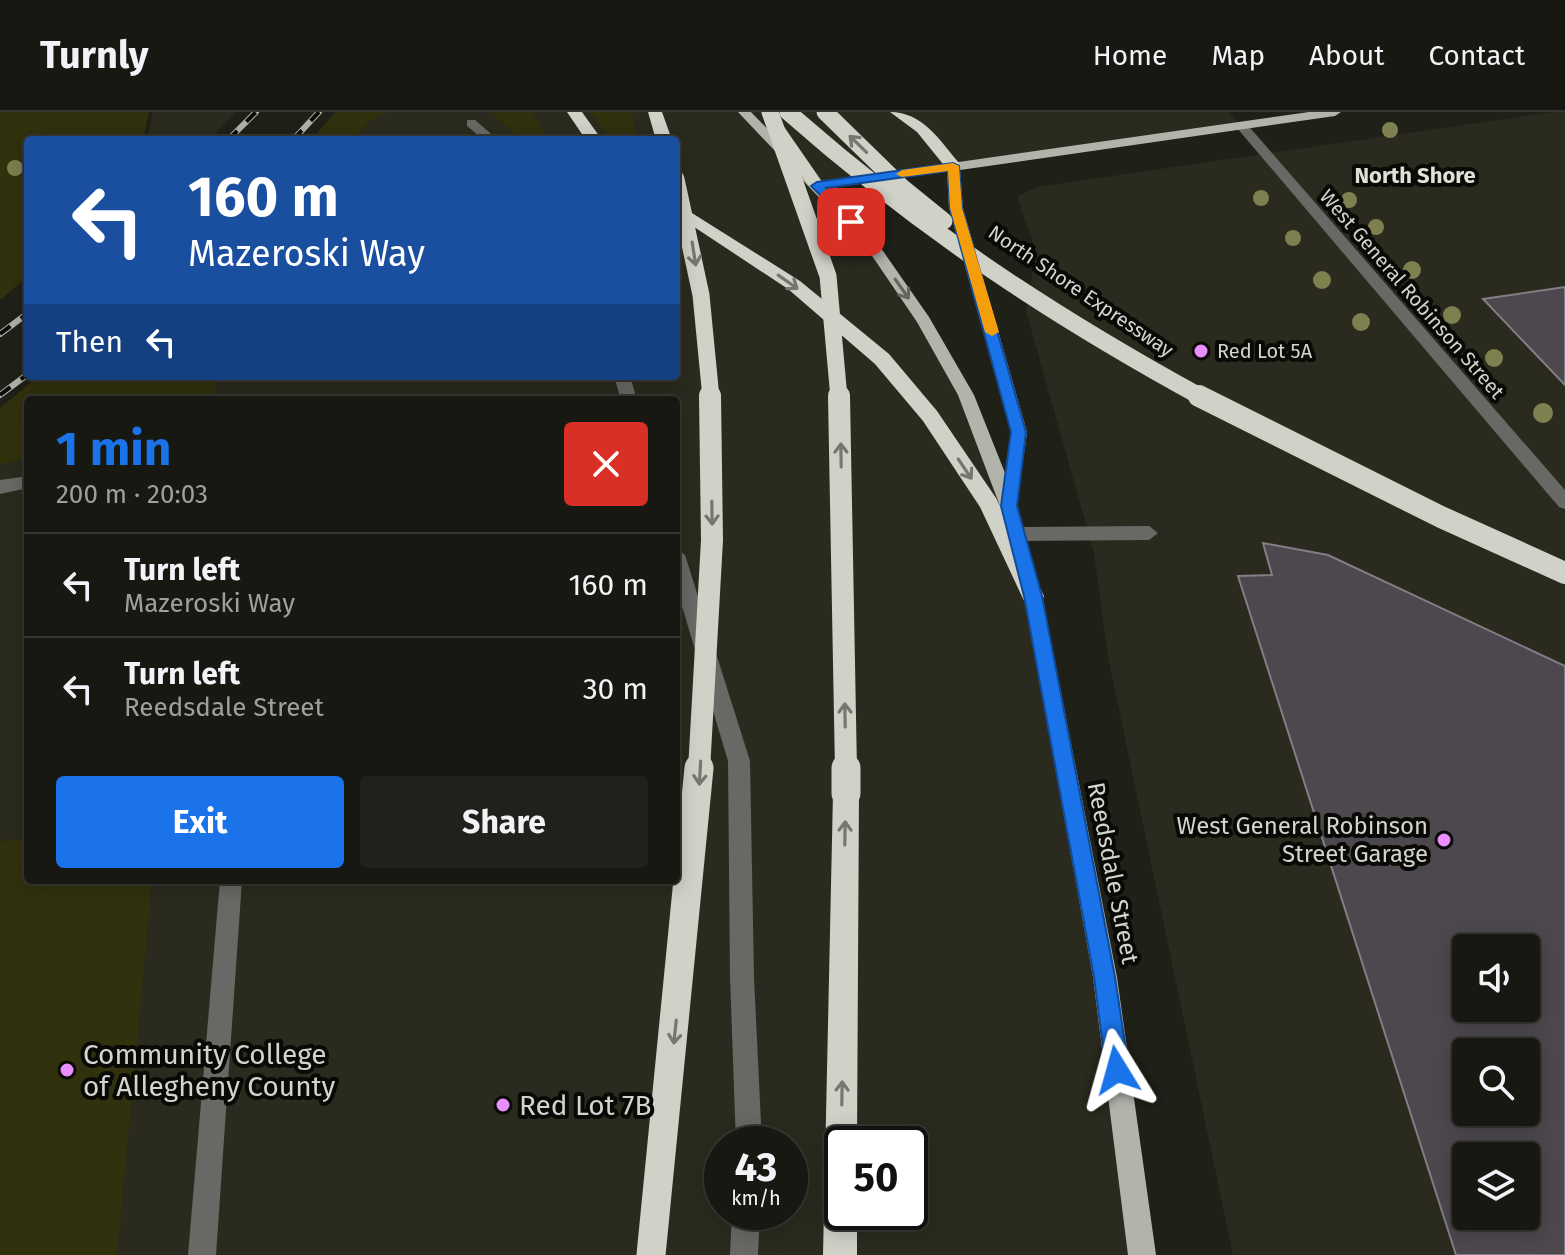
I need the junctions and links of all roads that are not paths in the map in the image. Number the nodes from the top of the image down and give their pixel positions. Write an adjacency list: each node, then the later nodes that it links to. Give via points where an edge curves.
1 (574, 112): 13 (highway)
2 (655, 112): 14 (highway)
3 (744, 112): 16 (main road, Reedsdale Street)
4 (769, 112): 16 (highway); 34 (highway, one-way to 4, bridge, via 846,793 840,405 828,276)
5 (788, 112): 26 (highway, North Shore Expressway, bridge, via 904,211 1118,352 1310,454)
6 (825, 112): 26 (highway, North Shore Expressway, one-way to 6, bridge, via 1315,458 1144,363 999,266 902,187)
7 (897, 112): 15 (highway, via 922,129)
8 (1229, 112): 11 (main road, West General Robinson Street)
9 (1335, 112): 11 (main road)
10 (471, 123): 12 (street)
11 (1241, 125): 15 (main road); 21 (street, West General Robinson Street)
12 (487, 136)
13 (591, 136)
14 (663, 136)
15 (953, 166): 16 (main road); 22 (main road, Reedsdale Street, via 956,208 1019,432)
16 (817, 186): 22 (main road, Reedsdale Street, one-way to 22, via 871,244 924,321 966,395)
17 (680, 191): 32 (highway, one-way to 32, bridge, via 708,338 713,545 698,810)
18 (680, 211): 27 (highway, one-way to 27, via 794,285 882,359 930,416 989,504)
19 (24, 483): 20 (street)
20 (0, 487)
21 (1565, 502)
22 (1009, 506): 24 (main road, Reedsdale Street)
23 (1149, 533): 24 (street)
24 (1017, 534): 27 (main road, Reedsdale Street)
25 (680, 568): 29 (street, via 739,761)
26 (1565, 575)
27 (1033, 596): 35 (main road, Reedsdale Street, via 1105,977)
28 (231, 884): 31 (street)
29 (748, 1126)
30 (745, 1230): 33 (street)
31 (202, 1255)
32 (651, 1255)
33 (744, 1255)
34 (840, 1255)
35 (1142, 1255)

